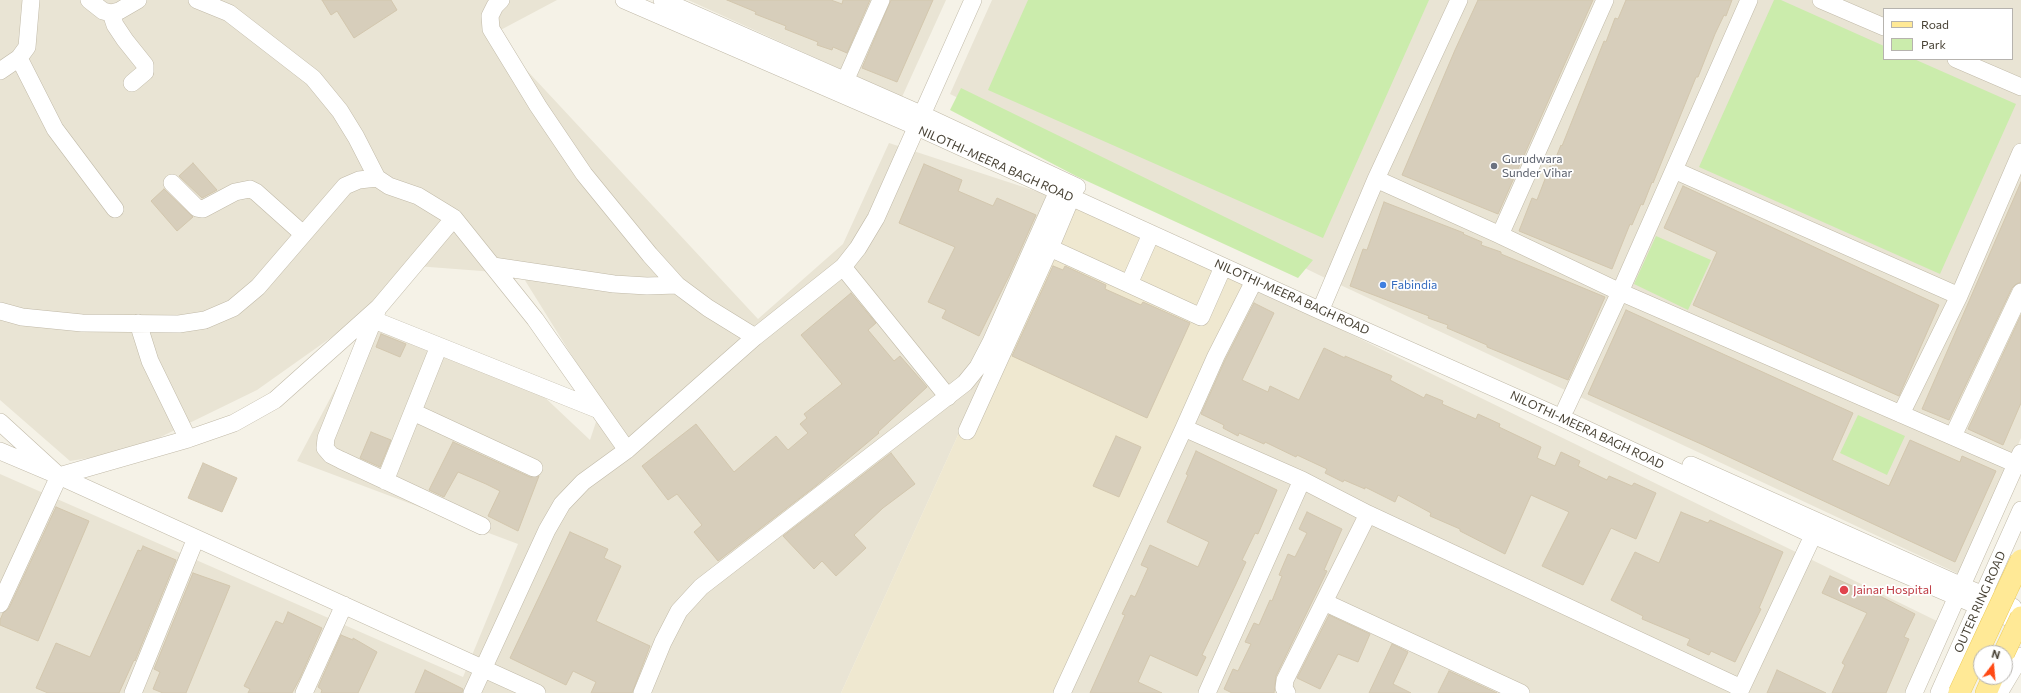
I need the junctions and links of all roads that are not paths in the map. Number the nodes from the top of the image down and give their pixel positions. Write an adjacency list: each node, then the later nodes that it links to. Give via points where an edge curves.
1 (31, 0): 17 (street, via 27,47)
2 (89, 0): 15 (street)
3 (138, 0): 15 (street)
4 (197, 0): 14 (street)
5 (501, 0): 41 (street, via 490,16 491,29 538,106 584,174)
6 (624, 0): 23 (street, NILOTHI-MEERA BAGH ROAD)
7 (662, 0): 20 (street, NILOTHI-MEERA BAGH ROAD)
8 (881, 0): 20 (street)
9 (973, 0): 23 (street)
10 (1459, 0): 27 (street)
11 (1605, 0): 34 (street)
12 (1749, 0): 25 (street)
13 (1821, 0): 16 (street)
14 (232, 7): 26 (street, via 312,78 340,111)
15 (110, 13): 21 (street, via 125,40 145,65 145,72)
16 (1883, 28)
17 (19, 58): 19 (street); 30 (street, via 55,129)
18 (1958, 60): 22 (street)
19 (0, 71)
20 (845, 81): 23 (street, NILOTHI-MEERA BAGH ROAD)
21 (132, 83)
22 (2021, 87)
23 (920, 121): 29 (street, NILOTHI-MEERA BAGH ROAD); 37 (street, via 876,218)
24 (2021, 152): 44 (street)
25 (1674, 170): 42 (street); 44 (street)
26 (377, 178): 31 (street, via 388,186 418,196); 32 (street, via 359,180 345,186)
27 (1376, 179): 34 (street); 45 (street)
28 (172, 183): 32 (street, via 197,208 203,210 235,192 250,189)
29 (1064, 190): 33 (street, NILOTHI-MEERA BAGH ROAD); 35 (street); 45 (street, NILOTHI-MEERA BAGH ROAD); 51 (street, via 978,367 965,383)
30 (115, 209)
31 (454, 218): 36 (street); 47 (street)
32 (303, 234): 48 (street, via 258,287 233,308 205,320 179,324)
33 (1151, 234): 38 (street, NILOTHI-MEERA BAGH ROAD); 40 (street)
34 (1500, 235): 42 (street)
35 (1050, 248): 40 (street); 58 (street)
36 (493, 266): 41 (street, via 614,284); 53 (street, via 535,319)
37 (843, 267): 49 (street); 51 (street)
38 (1223, 267): 39 (street, NILOTHI-MEERA BAGH ROAD); 40 (street, via 1201,317)
39 (1254, 281): 57 (street, via 1216,356); 71 (street, NILOTHI-MEERA BAGH ROAD)
40 (1128, 284)
41 (678, 285): 49 (street, via 708,308)
42 (1620, 292): 52 (street); 55 (street)
43 (2021, 292): 59 (street)
44 (1959, 296): 55 (street)
45 (1324, 302): 52 (street, NILOTHI-MEERA BAGH ROAD)
46 (0, 311): 48 (street, via 22,317 82,323)
47 (377, 314): 50 (street); 60 (street, via 275,400 234,423); 67 (street, via 326,438 325,448 331,455)
48 (138, 323): 60 (street, via 150,361)
49 (756, 337): 61 (street)
50 (439, 346): 53 (street); 54 (street)
51 (948, 397): 91 (street, via 701,587 679,611)
52 (1566, 408): 71 (street, NILOTHI-MEERA BAGH ROAD)
53 (599, 410): 61 (street)
54 (413, 412): 64 (street); 67 (street)
55 (1901, 414): 59 (street)
56 (0, 422): 65 (street)
57 (1184, 428): 66 (street); 92 (street)
58 (967, 431)
59 (1953, 436): 63 (street)
60 (188, 439): 65 (street)
61 (627, 450): 85 (street, via 583,482 562,504 547,530)
62 (0, 451): 65 (street)
63 (2018, 458): 75 (street)
64 (534, 468)
65 (59, 476): 72 (street); 74 (street)
66 (1302, 480): 69 (street); 93 (street)
67 (385, 481): 70 (street)
68 (2021, 510): 76 (street, OUTER RING ROAD)
69 (1368, 514): 77 (street); 86 (street)
70 (482, 526)
71 (1816, 529): 75 (street, NILOTHI-MEERA BAGH ROAD); 86 (street)
72 (196, 538): 79 (street); 87 (street)
73 (2021, 560): 98 (main road, OUTER RING ROAD, bridge)
74 (7, 569): 78 (street)
75 (1960, 592): 76 (street, NILOTHI-MEERA BAGH ROAD); 96 (street)
76 (1981, 600): 80 (street); 82 (street); 97 (street, OUTER RING ROAD)
77 (1324, 602): 94 (street, via 1285,680 1284,688); 95 (street)
78 (0, 604)
79 (344, 605): 85 (street); 88 (street)
80 (2021, 610)
81 (2021, 617): 83 (main road, bridge)
82 (2021, 622)
83 (2008, 645)
84 (2021, 656): 99 (street)
85 (483, 668): 89 (street); 90 (street)
86 (1740, 690)
87 (133, 693)
88 (304, 693)
89 (472, 693)
90 (537, 693)
91 (642, 693)
92 (1062, 693)
93 (1207, 693)
94 (1287, 693)
95 (1522, 693)
96 (1914, 693)
97 (1939, 693)
98 (1959, 693)
99 (1999, 693)

